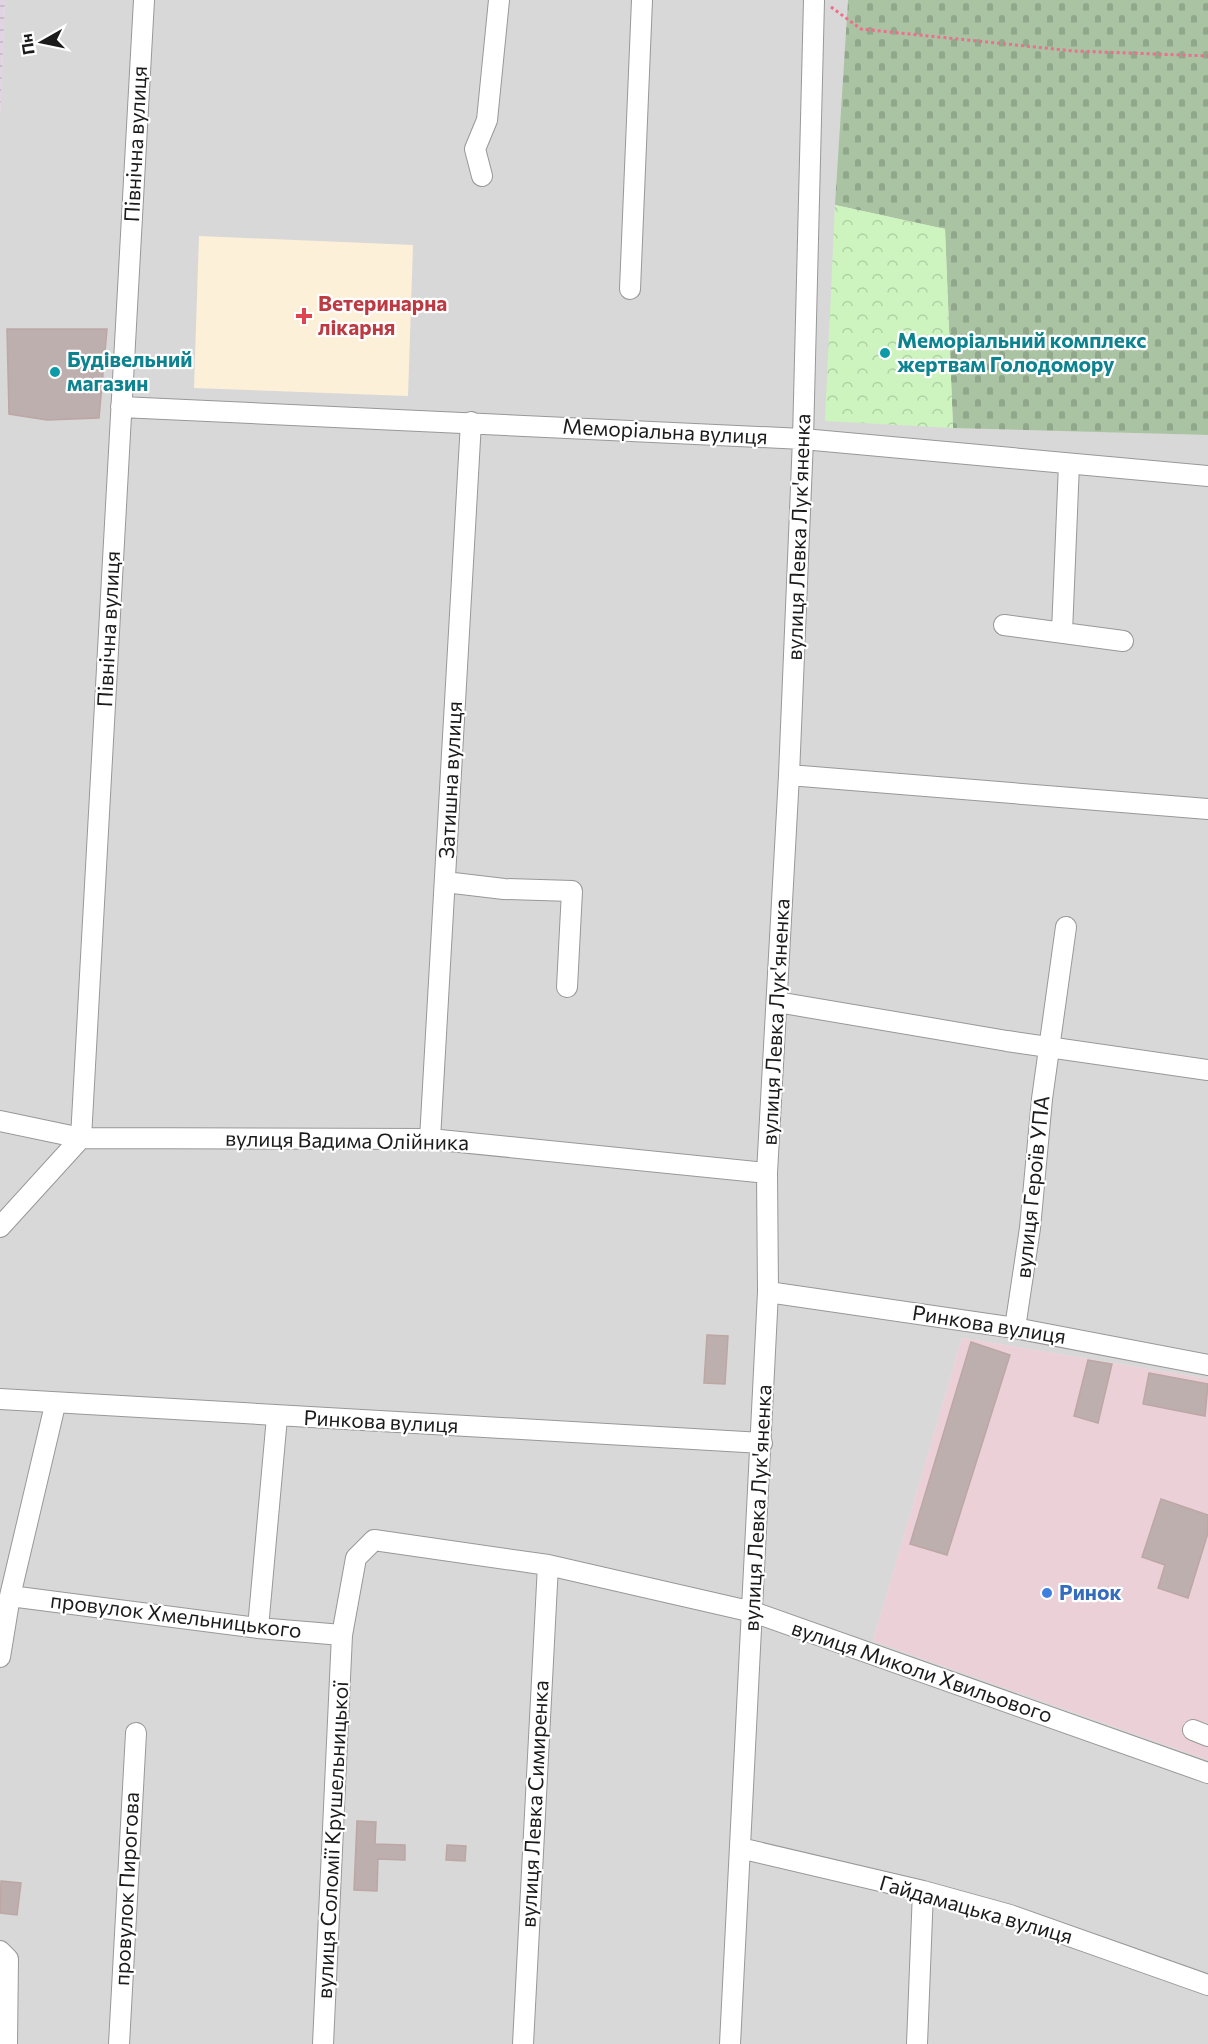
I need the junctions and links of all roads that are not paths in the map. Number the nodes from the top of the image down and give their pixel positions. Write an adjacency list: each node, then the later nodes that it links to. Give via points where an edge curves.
1 (144, 0): 7 (street, Північна вулиця)
2 (499, 0): 5 (street, via 487,120 475,149)
3 (642, 0): 6 (street)
4 (814, 0): 9 (street, вулиця Левка Лук'яненка)
5 (482, 176)
6 (630, 289)
7 (121, 407): 8 (street, Меморіальна вулиця); 24 (street, Північна вулиця)
8 (471, 422): 9 (street, Меморіальна вулиця); 17 (street, Затишна вулиця)
9 (803, 439): 10 (street, Меморіальна вулиця); 15 (street, вулиця Левка Лук'яненка)
10 (1069, 464): 11 (street, Меморіальна вулиця); 13 (street)
11 (1208, 476)
12 (1004, 625): 13 (street)
13 (1062, 633): 14 (street)
14 (1124, 640)
15 (789, 775): 16 (street); 20 (street, вулиця Левка Лук'яненка)
16 (1208, 809)
17 (445, 882): 19 (street, via 572,891); 25 (street, Затишна вулиця)
18 (1066, 927): 21 (street, вулиця Героїв УПА)
19 (567, 987)
20 (777, 1002): 21 (street); 26 (street, вулиця Левка Лук'яненка)
21 (1050, 1047): 22 (street); 29 (street, вулиця Героїв УПА)
22 (1208, 1070)
23 (0, 1121): 24 (street, вулиця Вадима Олійника)
24 (81, 1138): 25 (street, вулиця Вадима Олійника); 27 (street)
25 (430, 1139): 26 (street, вулиця Вадима Олійника)
26 (767, 1173): 28 (street, вулиця Левка Лук'яненка)
27 (0, 1227)
28 (768, 1292): 29 (street, Ринкова вулиця); 34 (street, вулиця Левка Лук'яненка)
29 (1016, 1328): 30 (street, Ринкова вулиця)
30 (1208, 1365)
31 (0, 1400): 32 (street, Ринкова вулиця)
32 (55, 1405): 33 (street, Ринкова вулиця); 37 (street)
33 (277, 1417): 34 (street, Ринкова вулиця); 39 (street)
34 (762, 1443): 38 (street, вулиця Левка Лук'яненка)
35 (356, 1558): 36 (street, вулиця Миколи Хвильового, via 374,1540); 40 (street, вулиця Соломії Крушельницької)
36 (548, 1564): 38 (street, вулиця Миколи Хвильового); 51 (street, вулиця Левка Симиренка)
37 (10, 1596): 39 (street, провулок Хмельницького); 41 (street)
38 (753, 1612): 43 (street, вулиця Миколи Хвильового); 44 (street, вулиця Левка Лук'яненка)
39 (258, 1628): 40 (street, провулок Хмельницького)
40 (342, 1635): 50 (street, вулиця Соломії Крушельницької)
41 (0, 1657)
42 (136, 1733): 49 (street, провулок Пирогова)
43 (1208, 1773)
44 (740, 1848): 45 (street, Гайдамацька вулиця); 52 (street, вулиця Левка Лук'яненка)
45 (923, 1891): 47 (street, Гайдамацька вулиця, via 1010,1916); 53 (street)
46 (0, 1951): 48 (street, via 8,1959)
47 (1208, 1985)
48 (7, 2044)
49 (119, 2044)
50 (323, 2044)
51 (523, 2044)
52 (730, 2044)
53 (918, 2044)

